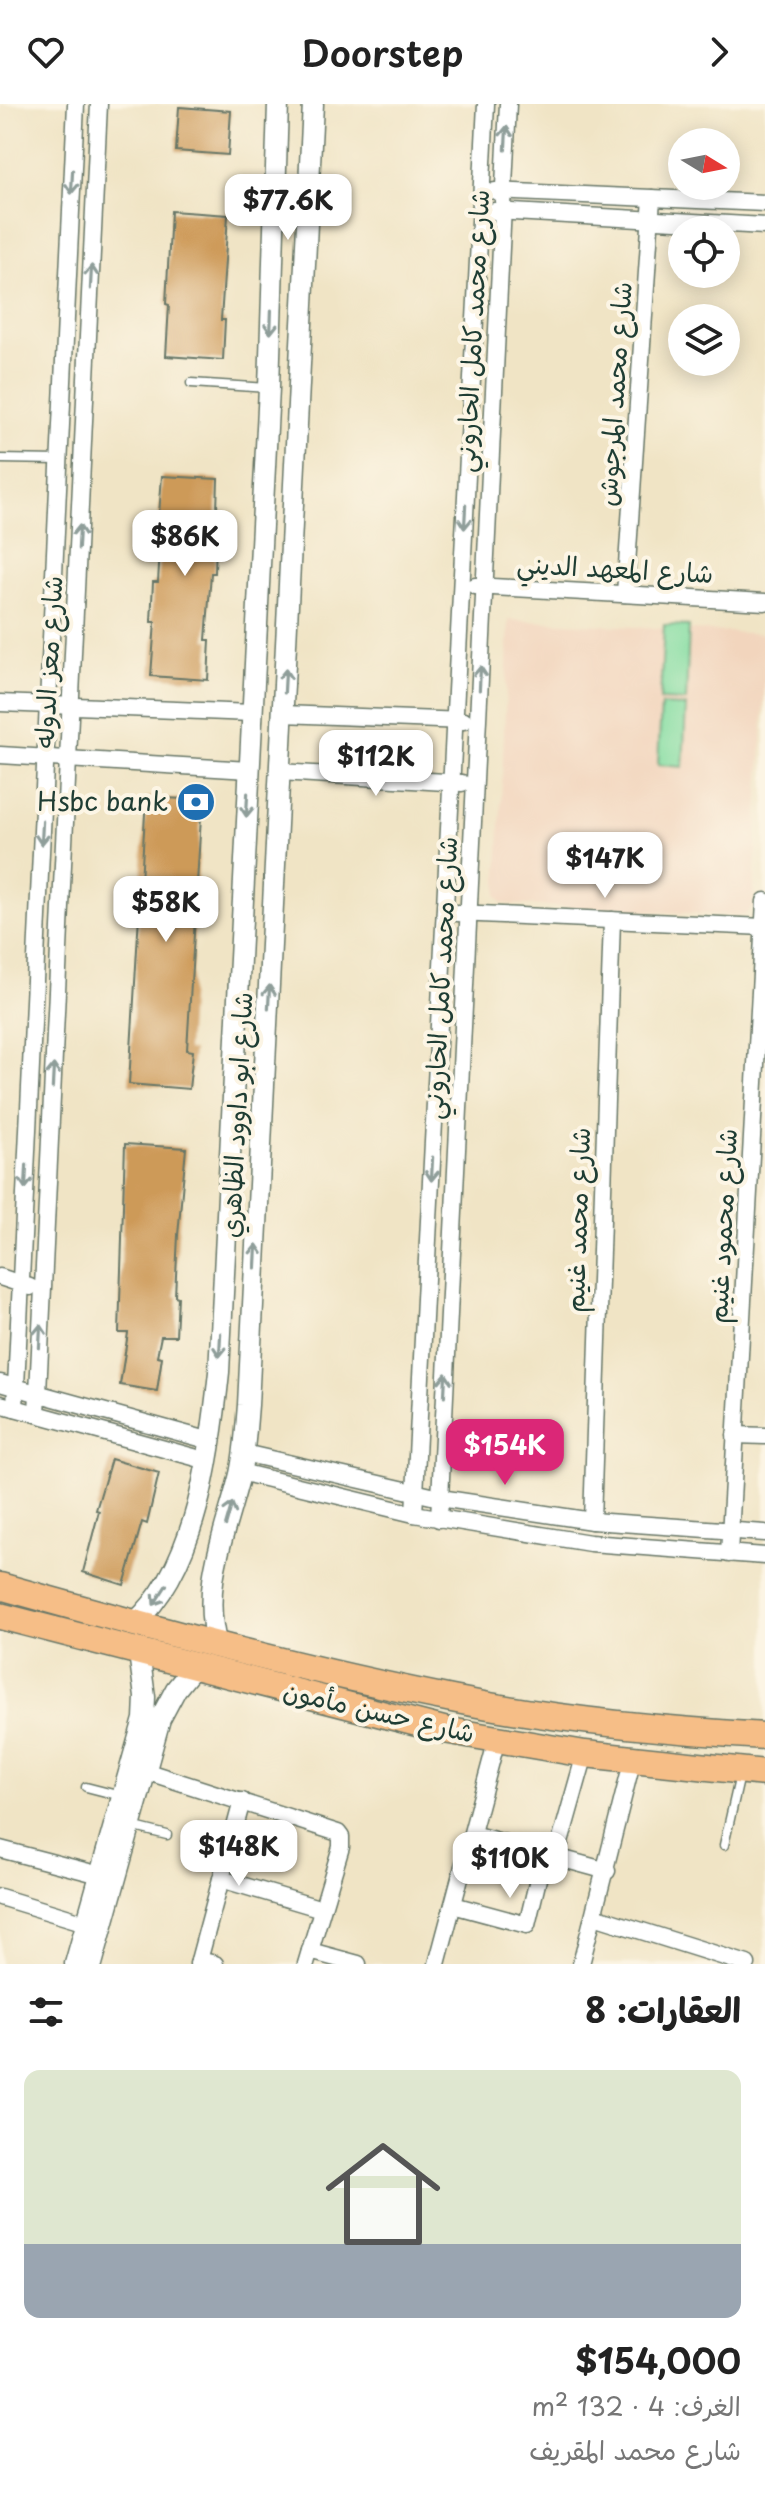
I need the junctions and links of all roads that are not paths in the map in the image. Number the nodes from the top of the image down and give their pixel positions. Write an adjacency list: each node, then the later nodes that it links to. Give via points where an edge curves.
1 (76, 104): 22 (street, شارع معز الدوله, one-way to 22)
2 (99, 104): 29 (street, شارع معز الدوله, one-way to 2)
3 (278, 104): 15 (street, شارع ابو داوود الظاهري)
4 (313, 104): 16 (street, شارع ابو داوود الظاهري)
5 (486, 104): 7 (street, شارع محمد كامل الحاروني)
6 (508, 104): 8 (street, شارع محمد كامل الحاروني, one-way to 6)
7 (482, 190): 8 (street); 11 (street, شارع محمد كامل الحاروني)
8 (503, 191): 9 (street); 12 (street, شارع محمد كامل الحاروني)
9 (652, 198): 10 (street); 13 (street, شارع محمد المرجوش)
10 (765, 203)
11 (481, 211): 12 (street); 23 (street, شارع محمد كامل الحاروني, one-way to 23)
12 (502, 212): 13 (street); 24 (street, شارع محمد كامل الحاروني)
13 (651, 220): 14 (street); 25 (street, شارع محمد المرجوش)
14 (765, 226)
15 (275, 233): 16 (street, via 292,242); 18 (street, شارع ابو داوود الظاهري)
16 (305, 235): 17 (street, شارع ابو داوود الظاهري)
17 (304, 272): 18 (street, via 291,264); 31 (street, شارع ابو داوود الظاهري, one-way to 17)
18 (273, 273): 20 (street, شارع ابو داوود الظاهري, one-way to 20)
19 (191, 383): 20 (lane)
20 (269, 388): 30 (street, شارع ابو داوود الظاهري)
21 (0, 459): 22 (lane)
22 (59, 460): 28 (street, شارع معز الدوله)
23 (462, 585): 24 (street, شارع المعهد الديني); 32 (street, شارع محمد كامل الحاروني)
24 (484, 586): 25 (street, شارع المعهد الديني); 33 (street, شارع محمد كامل الحاروني, one-way to 24)
25 (625, 594): 26 (street, شارع المعهد الديني)
26 (765, 602)
27 (0, 703): 28 (street)
28 (48, 705): 29 (street); 35 (street, شارع معز الدوله)
29 (70, 706): 30 (street); 36 (street, شارع معز الدوله)
30 (252, 713): 37 (street, شارع ابو داوود الظاهري)
31 (283, 714): 32 (street); 38 (street, شارع ابو داوود الظاهري)
32 (455, 721): 33 (street); 39 (street, شارع محمد كامل الحاروني)
33 (478, 722): 40 (street, شارع محمد كامل الحاروني)
34 (0, 755): 35 (street)
35 (45, 758): 36 (street); 49 (street, شارع معز الدوله, one-way to 49)
36 (68, 759): 37 (street); 50 (street, شارع معز الدوله, one-way to 36)
37 (249, 770): 46 (street, شارع ابو داوود الظاهري, one-way to 46)
38 (280, 772): 39 (street); 47 (street, شارع ابو داوود الظاهري, one-way to 38)
39 (452, 782): 40 (street); 42 (street, شارع محمد كامل الحاروني)
40 (475, 783): 43 (street, شارع محمد كامل الحاروني)
41 (765, 901): 45 (street, شارع محمود غنيم)
42 (445, 913): 43 (street); 59 (street, شارع محمد كامل الحاروني, one-way to 59)
43 (468, 914): 44 (street); 60 (street, شارع محمد كامل الحاروني, one-way to 43)
44 (612, 920): 45 (street); 63 (street, شارع محمد غنيم)
45 (764, 927): 55 (street, شارع محمود غنيم)
46 (228, 1195): 47 (street); 57 (street, شارع ابو داوود الظاهري, one-way to 57)
47 (259, 1197): 58 (street, شارع ابو داوود الظاهري, one-way to 47)
48 (0, 1277): 49 (street)
49 (21, 1284): 50 (street); 51 (street, شارع معز الدوله)
50 (42, 1292): 52 (street, شارع معز الدوله, one-way to 50)
51 (8, 1385): 52 (street); 53 (street, شارع معز الدوله)
52 (37, 1394): 54 (street, شارع معز الدوله); 57 (street)
53 (8, 1406): 54 (street)
54 (37, 1414): 57 (street)
55 (735, 1435): 56 (street); 64 (street, شارع محمود غنيم)
56 (765, 1436)
57 (210, 1451): 66 (street, شارع ابو داوود الظاهري)
58 (242, 1462): 59 (street); 61 (street); 69 (street, شارع ابو داوود الظاهري, one-way to 58)
59 (415, 1491): 60 (street); 61 (street, شارع محمد كامل الحاروني)
60 (440, 1498): 62 (street, شارع محمد كامل الحاروني); 63 (street)
61 (414, 1514): 62 (street)
62 (439, 1519): 67 (street, via 590,1543)
63 (592, 1521): 64 (street)
64 (730, 1531): 65 (street); 67 (street, شارع محمود غنيم)
65 (765, 1533)
66 (180, 1554): 69 (street, via 193,1568); 72 (street, شارع ابو داوود الظاهري, one-way to 72, via 163,1592)
67 (729, 1554): 68 (street)
68 (765, 1556)
69 (215, 1561): 73 (street, شارع ابو داوود الظاهري, via 210,1601)
70 (0, 1586): 72 (main road, شارع حسن مأمون)
71 (1, 1620): 74 (main road, شارع حسن مأمون)
72 (134, 1623): 73 (main road, شارع حسن مأمون)
73 (217, 1645): 77 (main road, شارع حسن مأمون, via 454,1700)
74 (139, 1653): 75 (main road, شارع حسن مأمون); 76 (street)
75 (193, 1668): 76 (street); 78 (main road, شارع حسن مأمون)
76 (154, 1709): 81 (street); 84 (street)
77 (765, 1736)
78 (497, 1739): 79 (main road, شارع حسن مأمون); 87 (street)
79 (585, 1754): 80 (main road, شارع حسن مأمون); 91 (street)
80 (633, 1758): 82 (main road, شارع حسن مأمون); 92 (street)
81 (145, 1771): 85 (street); 86 (street)
82 (753, 1772): 89 (lane)
83 (86, 1787): 84 (lane)
84 (122, 1796): 93 (street)
85 (242, 1801): 94 (street); 97 (street, via 338,1833 342,1842)
86 (130, 1825): 88 (lane); 103 (street)
87 (472, 1834): 91 (street); 96 (street)
88 (167, 1835)
89 (724, 1845)
90 (0, 1849): 93 (street)
91 (550, 1856): 92 (street); 96 (street, via 527,1925)
92 (607, 1871): 98 (street)
93 (100, 1875): 99 (street)
94 (221, 1879): 97 (street); 101 (street)
95 (0, 1897): 99 (street)
96 (453, 1905): 105 (street)
97 (322, 1909): 100 (street)
98 (594, 1916): 106 (street); 107 (street)
99 (86, 1923): 102 (street)
100 (308, 1957): 104 (street)
101 (204, 1963)
102 (75, 1964)
103 (92, 1964)
104 (358, 1964)
105 (437, 1964)
106 (581, 1964)
107 (747, 1964)

